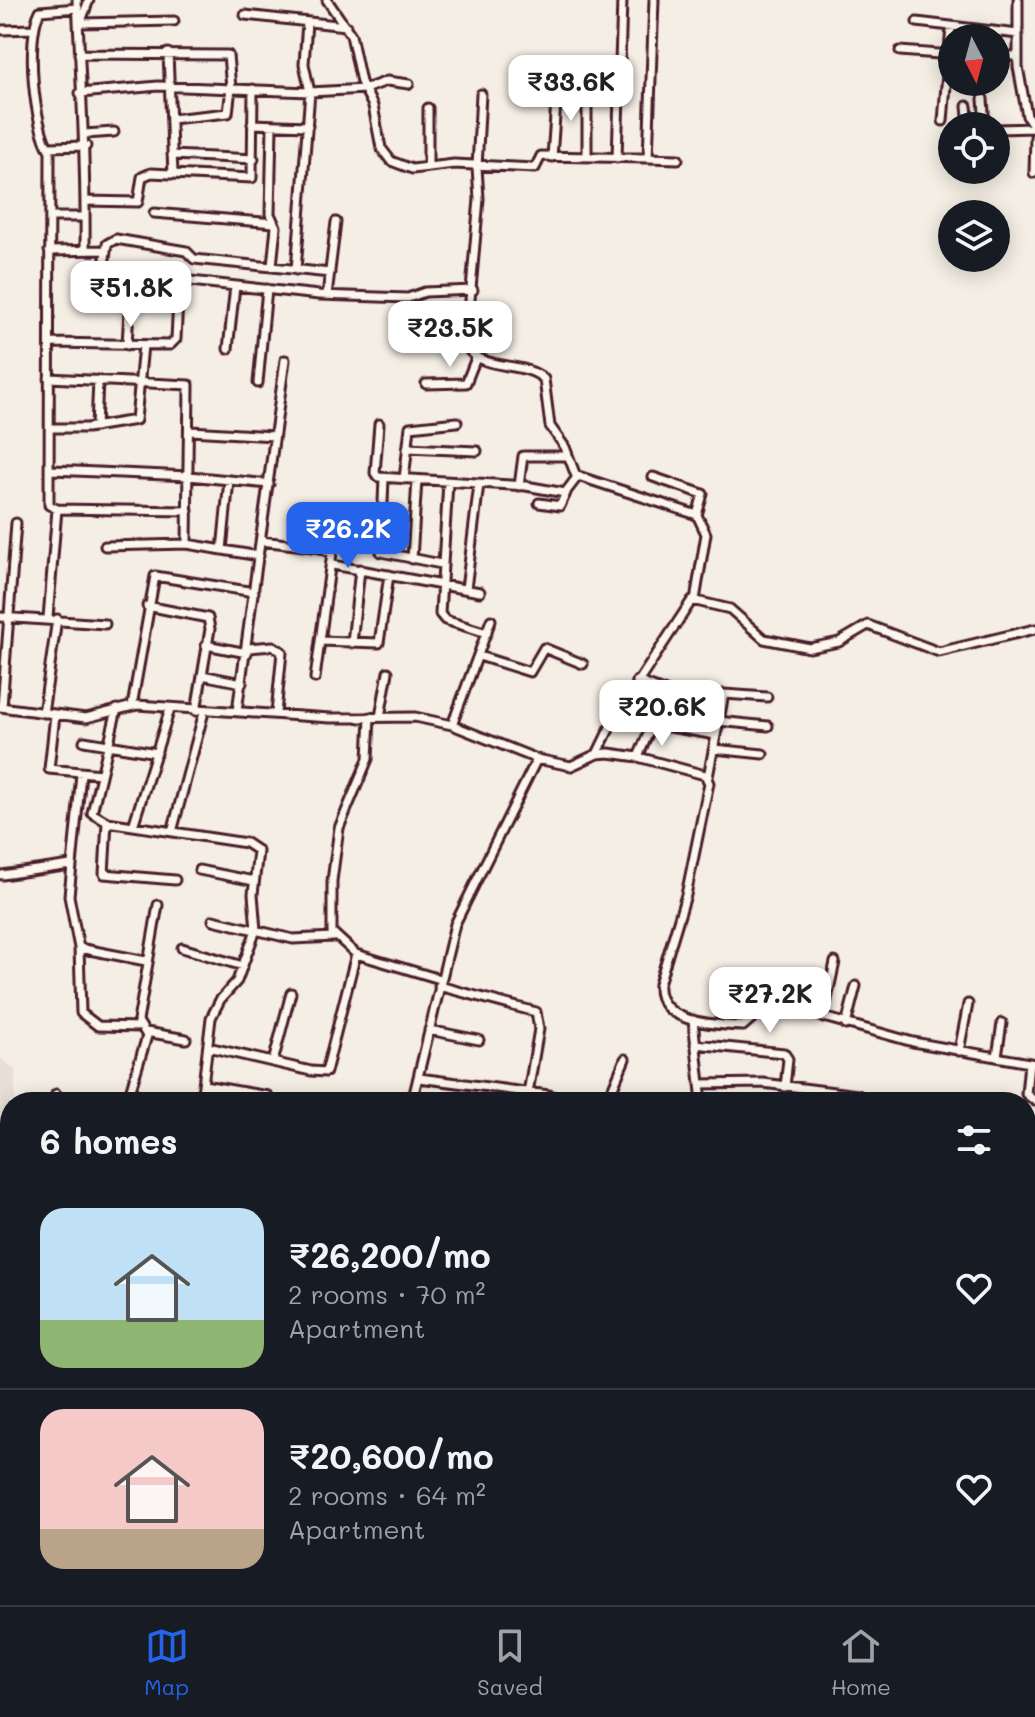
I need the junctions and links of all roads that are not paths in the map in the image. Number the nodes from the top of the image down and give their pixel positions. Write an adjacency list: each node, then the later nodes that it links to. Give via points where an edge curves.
1 (89, 0): 11 (street)
2 (327, 0): 13 (street)
3 (622, 0): 53 (street)
4 (654, 0): 54 (street)
5 (1018, 0): 17 (street)
6 (77, 4): 11 (street); 14 (street, via 40,11)
7 (245, 15): 9 (street)
8 (174, 21): 11 (street)
9 (307, 22): 13 (street); 31 (street, via 304,64)
10 (917, 22): 12 (street)
11 (79, 25): 20 (street)
12 (938, 25)
13 (346, 26): 30 (street)
14 (34, 29): 15 (street); 49 (street, via 33,82)
15 (1, 30)
16 (1010, 33): 17 (street)
17 (1018, 34): 23 (street)
18 (900, 51): 21 (street)
19 (168, 53): 20 (street); 26 (street); 27 (street, via 228,55)
20 (79, 54): 32 (street)
21 (938, 54)
22 (1010, 56): 23 (street)
23 (1017, 56): 43 (street, via 1027,116)
24 (559, 61): 51 (street)
25 (409, 84): 30 (street, via 387,81)
26 (171, 86): 27 (street); 32 (street); 39 (street)
27 (231, 88): 29 (street); 39 (street, via 228,113)
28 (587, 88): 52 (street)
29 (253, 89): 31 (street); 40 (street)
30 (365, 89): 31 (street); 57 (street, via 384,155 403,168)
31 (310, 92): 42 (street)
32 (80, 93): 46 (street)
33 (481, 94): 58 (street)
34 (983, 99): 38 (street)
35 (967, 106): 37 (street)
36 (428, 108): 57 (street)
37 (968, 112)
38 (984, 112)
39 (171, 119): 50 (street)
40 (252, 124): 41 (street); 55 (street)
41 (272, 126): 42 (street); 66 (street)
42 (308, 126): 71 (street)
43 (1035, 128): 44 (street)
44 (1010, 129)
45 (114, 132): 46 (street)
46 (85, 134): 48 (street)
47 (1035, 137): 59 (street)
48 (86, 146): 49 (street); 61 (street)
49 (48, 147): 63 (street)
50 (172, 155): 55 (street); 60 (street)
51 (552, 157): 52 (street); 58 (street, via 540,157 535,168)
52 (587, 157): 53 (street)
53 (617, 158): 54 (street)
54 (648, 158): 56 (street)
55 (254, 159): 60 (street, via 255,175 247,180)
56 (678, 159)
57 (428, 167): 58 (street)
58 (477, 167): 77 (street)
59 (1034, 173)
60 (173, 174): 61 (street, via 146,174 138,202)
61 (85, 201): 64 (street)
62 (154, 213): 66 (street)
63 (50, 217): 64 (street); 69 (street)
64 (85, 217): 67 (street)
65 (336, 222): 72 (street)
66 (274, 223): 70 (street)
67 (85, 250): 68 (street); 69 (street)
68 (105, 250): 70 (street, via 116,239 186,251 194,259); 73 (street, via 105,270)
69 (49, 251): 81 (street)
70 (272, 266): 71 (street)
71 (296, 270): 72 (street)
72 (330, 273): 78 (street)
73 (131, 276): 74 (street); 82 (street)
74 (179, 280): 75 (street); 83 (street, via 174,342)
75 (235, 286): 76 (street); 84 (street)
76 (267, 289): 78 (street); 90 (street)
77 (473, 290): 78 (street, via 408,298); 79 (street)
78 (327, 295)
79 (470, 320): 80 (street); 85 (street, via 467,343)
80 (397, 329)
81 (50, 343): 82 (street); 87 (street)
82 (127, 345): 83 (street)
83 (143, 345): 89 (street)
84 (228, 349)
85 (476, 358): 91 (street, via 466,383); 100 (street, via 535,372 544,379 550,426)
86 (285, 360): 97 (street)
87 (49, 378): 88 (street); 95 (street)
88 (98, 380): 89 (street); 94 (street)
89 (139, 381): 94 (street, via 136,420); 96 (street, via 189,385)
90 (258, 383)
91 (426, 384)
92 (457, 422): 98 (street, via 410,427)
93 (379, 424): 105 (street, via 375,473)
94 (96, 427): 95 (street)
95 (51, 428): 101 (street)
96 (191, 431): 97 (street); 102 (street)
97 (274, 436): 110 (street)
98 (407, 448): 99 (street); 106 (street)
99 (477, 451)
100 (568, 456): 103 (street); 112 (street, via 523,456)
101 (52, 470): 102 (street); 115 (street, via 49,505)
102 (189, 476): 107 (street); 116 (street)
103 (576, 476): 113 (street); 117 (street)
104 (653, 477): 117 (street, via 703,494)
105 (384, 478): 106 (street); 124 (street, via 381,552)
106 (404, 479): 108 (street)
107 (229, 480): 110 (street); 122 (street)
108 (417, 480): 109 (street); 124 (street)
109 (448, 482): 111 (street); 125 (street)
110 (269, 484): 119 (street)
111 (479, 484): 112 (street); 130 (street)
112 (519, 486): 113 (street)
113 (566, 493): 114 (street, via 560,506)
114 (539, 503)
115 (57, 509): 116 (street); 136 (street)
116 (188, 511): 120 (street)
117 (697, 515): 133 (street, via 706,534)
118 (16, 523): 135 (street)
119 (261, 541): 123 (street); 126 (street, via 330,551)
120 (187, 544): 121 (street); 122 (street)
121 (105, 546)
122 (222, 550): 123 (street)
123 (259, 556): 131 (street)
124 (412, 559): 125 (street)
125 (441, 564): 129 (street)
126 (333, 565): 127 (street); 141 (street)
127 (360, 569): 128 (street); 142 (street)
128 (389, 575): 129 (street); 142 (street, via 379,643)
129 (441, 584): 130 (street); 140 (street, via 442,618)
130 (466, 589): 132 (street)
131 (254, 592): 134 (street, via 158,575); 144 (street)
132 (480, 592)
133 (695, 600): 139 (street, via 730,609 764,639 810,648 839,642 868,625 939,652); 150 (street, via 687,602)
134 (147, 606): 143 (street, via 206,615); 153 (street)
135 (4, 617): 136 (street); 154 (street)
136 (52, 618): 138 (street); 159 (street)
137 (491, 620): 140 (street)
138 (105, 624)
139 (1035, 629)
140 (487, 633): 145 (street)
141 (320, 641): 142 (street); 149 (street)
142 (352, 643)
143 (206, 645): 144 (street); 148 (street)
144 (247, 650): 151 (street); 160 (street, via 280,648)
145 (479, 656): 146 (street, via 530,672 544,648); 166 (street)
146 (583, 664)
147 (388, 672): 163 (street)
148 (202, 675): 151 (street); 157 (street)
149 (315, 678)
150 (637, 681): 165 (street, via 666,692); 173 (street)
151 (242, 683): 158 (street)
152 (767, 697): 164 (street, via 725,693)
153 (132, 706): 155 (street); 156 (street)
154 (1, 707): 159 (street)
155 (117, 709): 161 (street, via 86,718); 170 (street)
156 (170, 709): 157 (street); 172 (street)
157 (200, 711): 158 (street); 182 (street)
158 (237, 711): 160 (street)
159 (43, 713): 161 (street)
160 (276, 713): 162 (street)
161 (55, 715): 177 (street, via 49,769)
162 (370, 717): 163 (street); 191 (street, via 368,759 339,828 332,881)
163 (380, 717): 166 (street)
164 (718, 721): 167 (street); 168 (street)
165 (652, 724): 168 (street); 175 (street)
166 (452, 725): 176 (street)
167 (768, 726)
168 (716, 735): 171 (street)
169 (84, 741): 170 (street)
170 (109, 743): 172 (street); 178 (street)
171 (714, 749): 174 (street); 179 (street)
172 (157, 753): 181 (street)
173 (597, 754): 175 (street); 176 (street, via 574,766)
174 (763, 754)
175 (638, 757): 179 (street)
176 (537, 759): 198 (street, via 465,898)
177 (81, 774): 178 (street); 183 (street)
178 (101, 774): 180 (street, via 92,813)
179 (708, 777): 203 (street, via 690,880 659,991 668,1010)
180 (107, 822): 181 (street); 186 (street, via 104,874)
181 (133, 826): 182 (street)
182 (172, 832): 187 (street, via 254,846)
183 (71, 865): 185 (street); 192 (street, via 69,896)
184 (199, 870): 187 (street)
185 (2, 875)
186 (175, 880)
187 (254, 881): 190 (street)
188 (158, 905): 195 (street)
189 (213, 920): 190 (street)
190 (256, 930): 191 (street, via 293,939); 197 (street)
191 (334, 937): 194 (street)
192 (79, 948): 195 (street); 206 (street, via 81,1013 98,1026)
193 (182, 948): 197 (street)
194 (356, 954): 198 (street); 215 (street, via 329,1069 323,1073)
195 (146, 961): 206 (street, via 138,1021)
196 (835, 962): 202 (street)
197 (243, 966): 211 (street, via 215,1009)
198 (439, 982): 207 (street); 227 (street, via 536,1012 539,1029)
199 (856, 986): 205 (street)
200 (291, 993): 215 (street)
201 (968, 1004): 212 (street)
202 (823, 1018): 203 (street, via 772,1003 743,1026); 205 (street)
203 (693, 1020): 210 (street)
204 (1002, 1023): 213 (street)
205 (846, 1025): 212 (street)
206 (144, 1029): 208 (street); 222 (street)
207 (429, 1030): 209 (street); 217 (street)
208 (186, 1039)
209 (479, 1040)
210 (695, 1044): 218 (street); 220 (street, via 784,1053)
211 (208, 1047): 215 (street); 219 (street)
212 (959, 1051): 213 (street)
213 (997, 1057): 216 (street)
214 (625, 1059): 228 (street)
215 (273, 1062)
216 (1032, 1063): 232 (street)
217 (419, 1078): 225 (street); 226 (street)
218 (700, 1084): 220 (street); 229 (street)
219 (204, 1085): 223 (street); 224 (street)
220 (785, 1087): 221 (street)
221 (807, 1089): 230 (street); 231 (street)
222 (129, 1092)
223 (203, 1092)
224 (245, 1092)
225 (415, 1092)
226 (514, 1092)
227 (528, 1092)
228 (611, 1092)
229 (701, 1092)
230 (807, 1092)
231 (832, 1092)
232 (1026, 1092)

